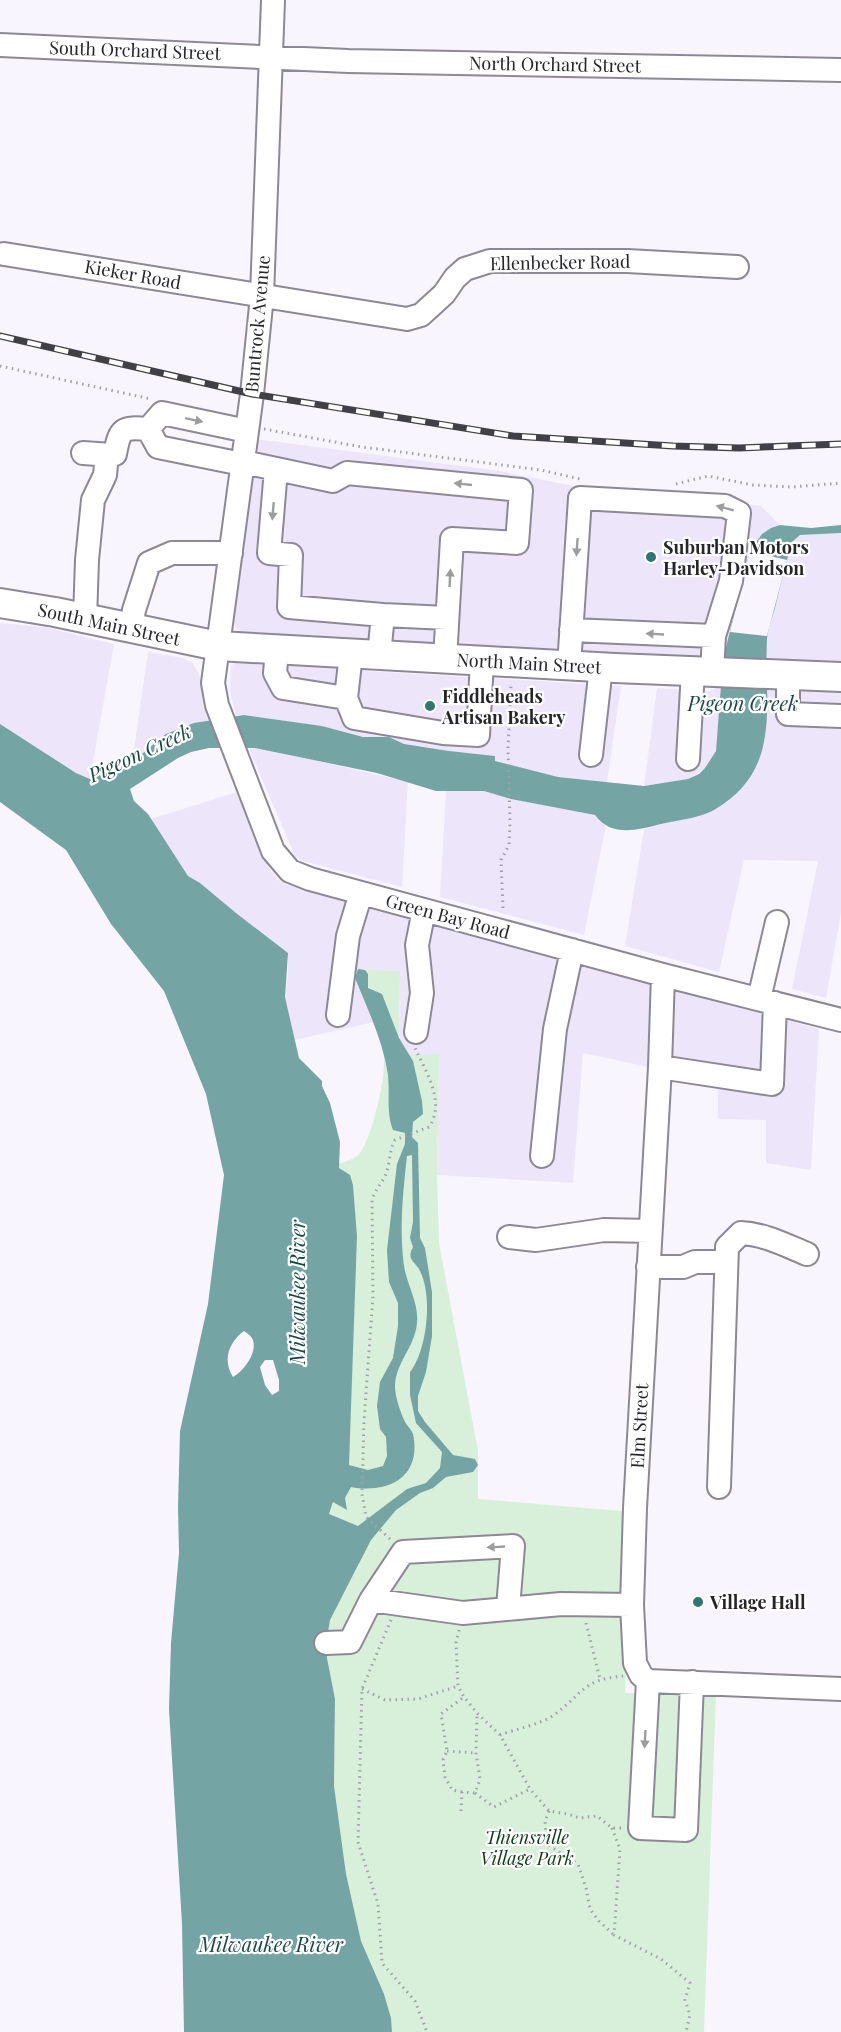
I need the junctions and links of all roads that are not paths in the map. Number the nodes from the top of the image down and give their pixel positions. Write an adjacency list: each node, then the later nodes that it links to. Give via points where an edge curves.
1 (273, 0): 3 (street, Buntrock Avenue)
2 (0, 45): 3 (street, South Orchard Street)
3 (270, 56): 4 (street, North Orchard Street, via 348,61); 7 (street, Buntrock Avenue)
4 (841, 70)
5 (4, 254): 7 (street, Kieker Road)
6 (737, 267): 7 (street, Ellenbecker Road, via 627,261 490,261 465,269 421,315 407,319)
7 (262, 296): 9 (street, Buntrock Avenue)
8 (148, 429): 9 (street, one-way to 9, via 162,413); 11 (street, via 124,429 115,454); 12 (street, via 158,447)
9 (254, 430): 12 (street, Buntrock Avenue)
10 (83, 453): 11 (street)
11 (107, 454): 18 (street, via 105,475 93,500)
12 (243, 463): 13 (street); 14 (street, Buntrock Avenue)
13 (276, 470): 16 (street, one-way to 16, via 268,553 291,555 289,607); 17 (street, one-way to 13, via 452,539 517,543 521,490 347,472 333,481)
14 (231, 553): 19 (street, via 172,553 149,563); 22 (street, Buntrock Avenue)
15 (0, 603): 18 (main road, South Main Street)
16 (383, 615): 17 (street); 25 (street)
17 (447, 618): 26 (street)
18 (85, 619): 19 (main road, South Main Street)
19 (131, 628): 22 (main road, South Main Street)
20 (571, 630): 21 (street, one-way to 20); 21 (street, one-way to 20, via 731,581 739,513 725,506 580,498); 28 (street)
21 (714, 636): 30 (street)
22 (218, 646): 23 (main road, North Main Street); 37 (street, Green Bay Road, via 213,683 221,717 273,851 290,871)
23 (277, 650): 24 (main road, North Main Street); 33 (street, via 275,673 283,688)
24 (351, 654): 25 (main road, North Main Street); 33 (street)
25 (379, 655): 26 (main road, North Main Street)
26 (445, 659): 27 (main road, North Main Street)
27 (482, 661): 28 (main road, North Main Street); 33 (street, via 477,735 354,718)
28 (569, 666): 29 (main road, North Main Street)
29 (601, 667): 30 (main road, North Main Street); 35 (street)
30 (702, 671): 31 (main road, North Main Street); 36 (street)
31 (778, 674): 32 (main road, North Main Street); 34 (street, via 788,714)
32 (841, 677)
33 (346, 698)
34 (841, 716)
35 (591, 755)
36 (688, 759)
37 (362, 893): 38 (street, Green Bay Road); 43 (street, via 348,936)
38 (424, 910): 40 (street, Green Bay Road); 45 (street, via 417,945 422,993)
39 (777, 922): 42 (street)
40 (572, 950): 41 (street, Green Bay Road); 47 (street, via 555,1029)
41 (663, 975): 42 (street, Green Bay Road); 46 (street, Elm Street)
42 (767, 1001): 44 (street, Green Bay Road); 46 (street, via 772,1084)
43 (338, 1016)
44 (841, 1020)
45 (416, 1032)
46 (660, 1067): 49 (street, Elm Street)
47 (542, 1156)
48 (508, 1237): 49 (street, via 536,1240 604,1230)
49 (649, 1251): 51 (street, via 684,1256 695,1262); 54 (street, Elm Street)
50 (807, 1254): 51 (street, via 765,1236 741,1233 727,1247)
51 (726, 1262): 52 (street)
52 (719, 1486)
53 (371, 1600): 55 (street, via 464,1613); 55 (street, one-way to 53, via 513,1546 403,1552); 56 (street, via 350,1642)
54 (632, 1605): 55 (street); 57 (street, Elm Street, via 635,1663)
55 (508, 1608)
56 (326, 1643)
57 (644, 1678): 58 (street); 58 (street, Elm Street, one-way to 58, via 640,1828 686,1830)
58 (692, 1682): 59 (street)
59 (841, 1689)

